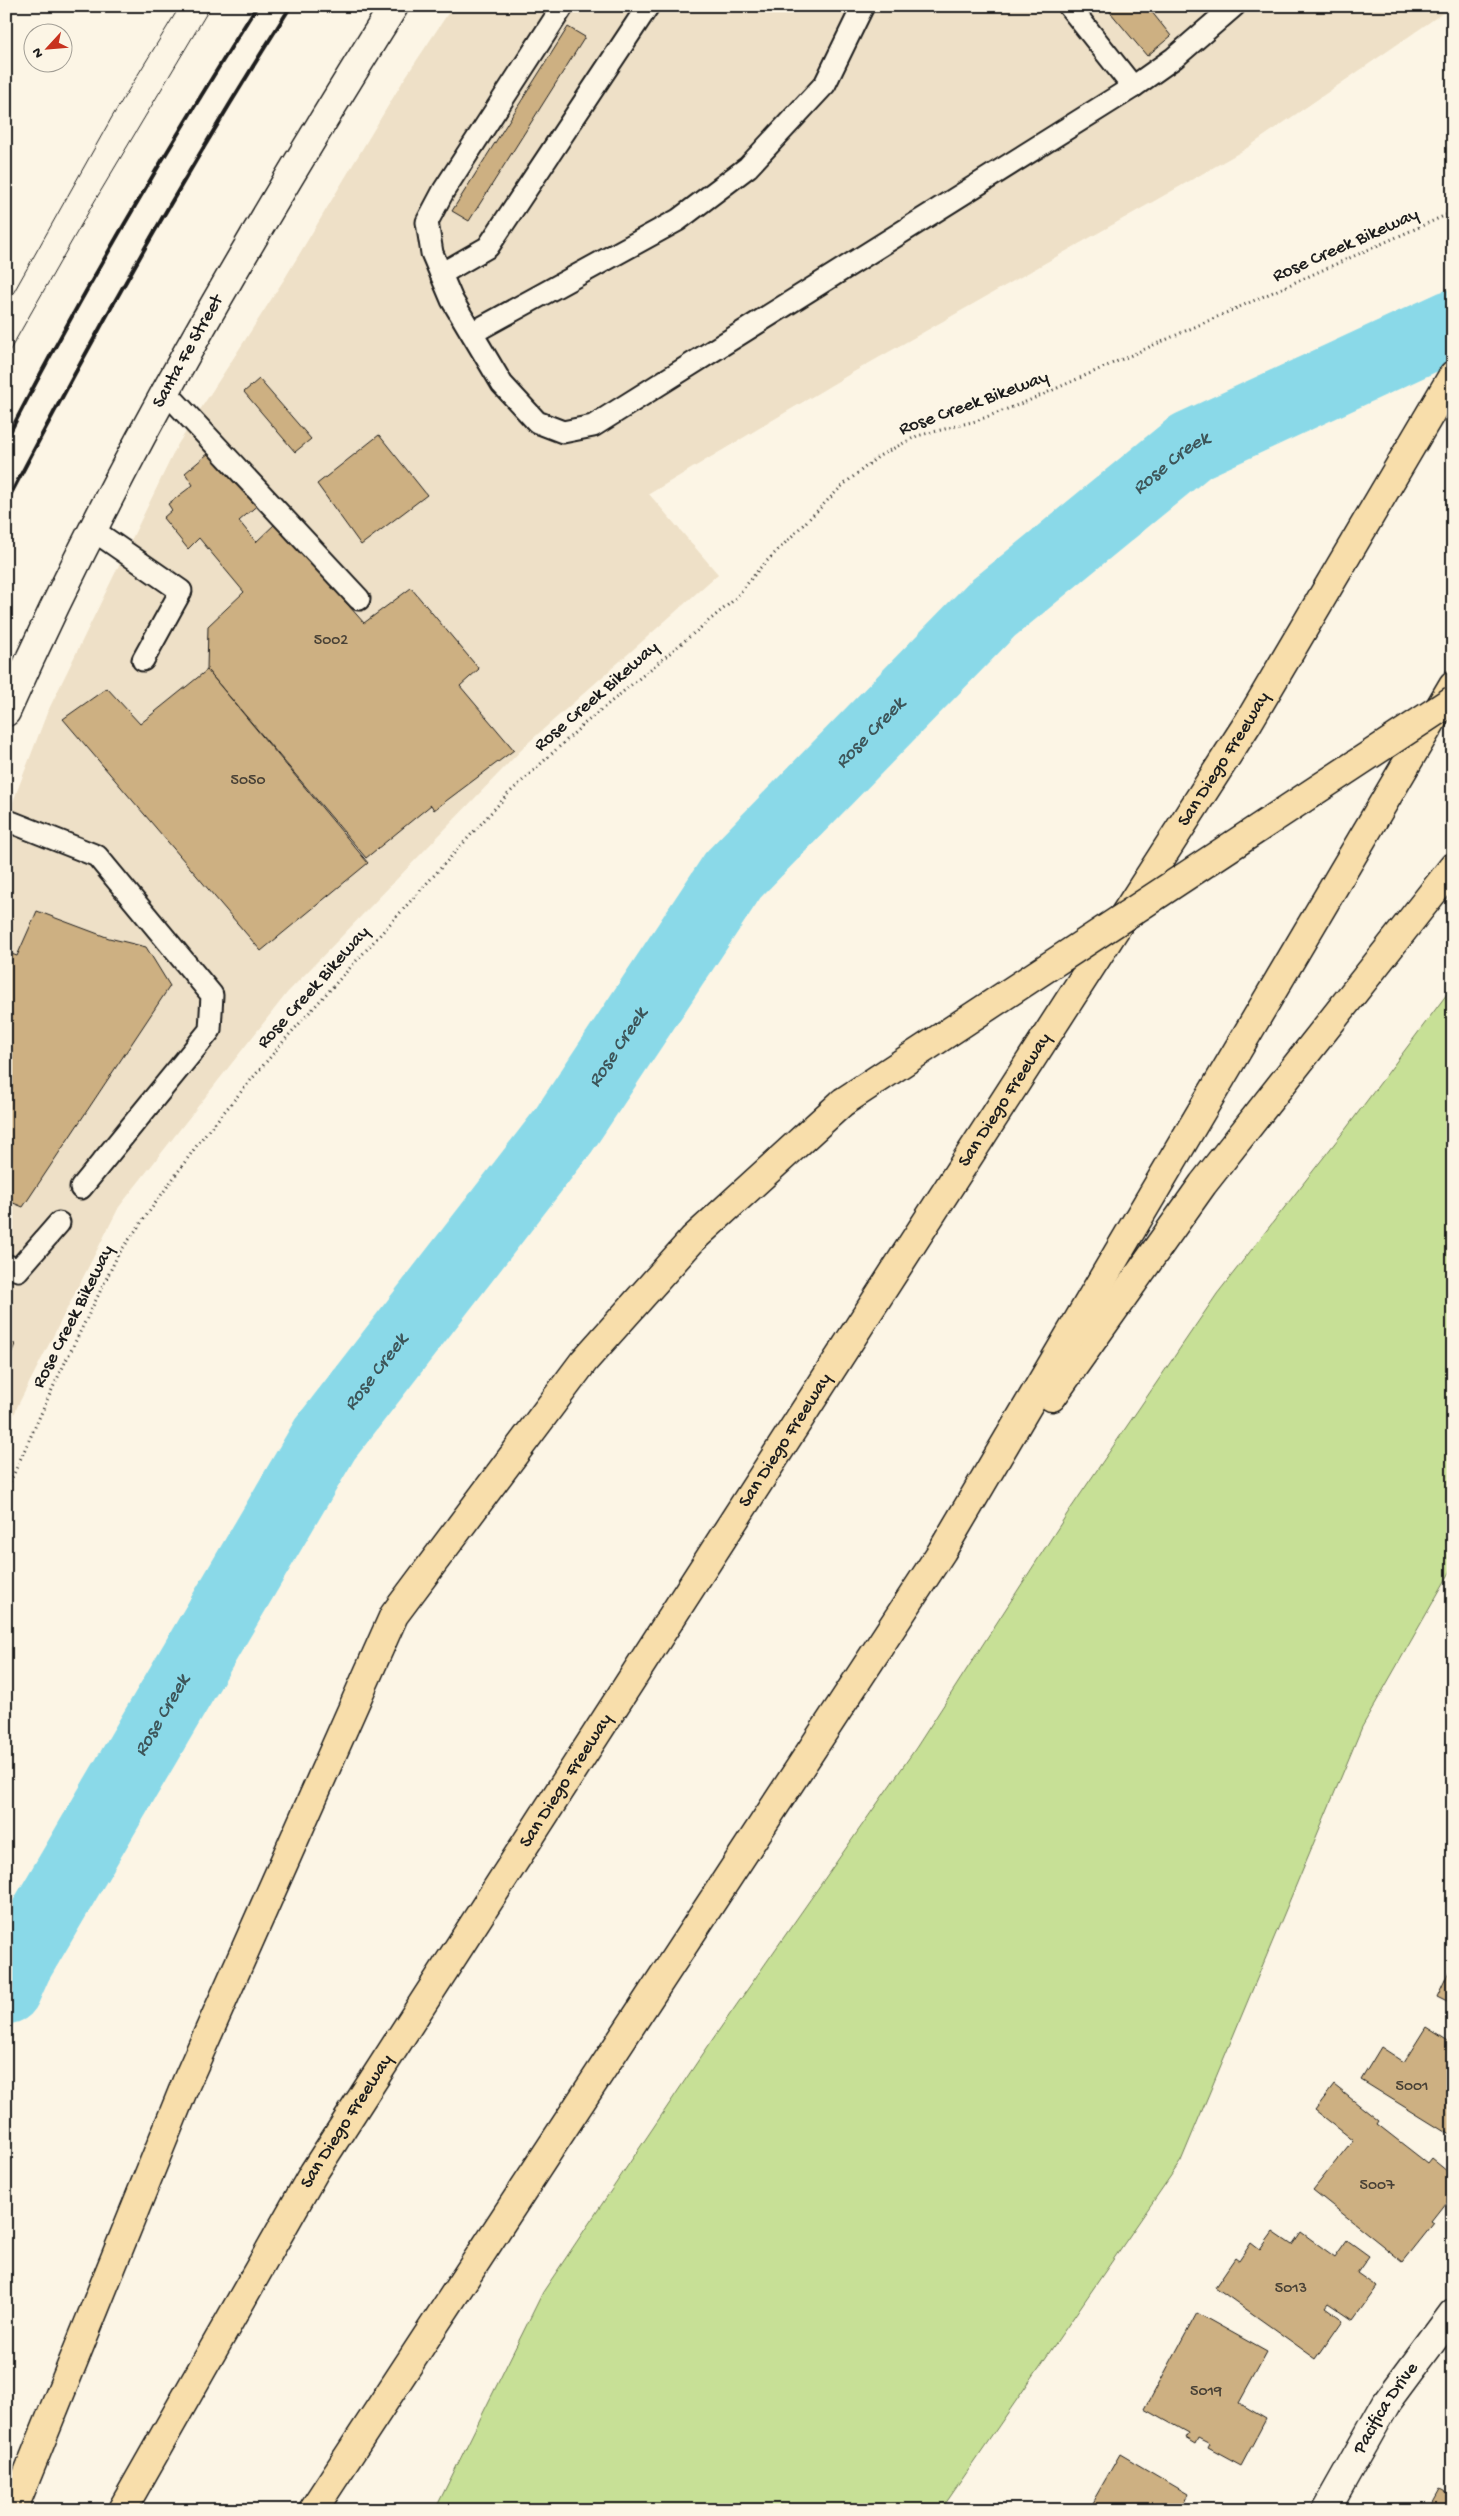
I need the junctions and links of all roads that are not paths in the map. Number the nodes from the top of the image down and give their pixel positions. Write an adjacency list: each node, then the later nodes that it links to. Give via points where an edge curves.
1 (394, 6): 11 (street, Santa Fe Street, via 316,131)
2 (563, 6): 8 (lane, via 444,190 427,222 432,254)
3 (648, 6): 8 (lane, via 488,247)
4 (864, 6): 9 (lane, via 825,84 748,167 678,220)
5 (1069, 6): 7 (lane)
6 (1234, 6): 7 (lane, via 1174,58)
7 (1133, 87): 9 (lane, via 593,426 562,432 538,422 502,384)
8 (441, 274): 9 (lane)
9 (472, 333)
10 (1453, 375): 26 (highway, San Diego Freeway, via 1248,723 314,2172)
11 (166, 392): 12 (street, Santa Fe Street); 13 (lane)
12 (93, 530): 14 (lane, via 180,591); 17 (street, Santa Fe Street)
13 (359, 599)
14 (143, 660)
15 (1453, 685): 23 (highway)
16 (1453, 700): 25 (highway, bridge, via 843,1102 693,1239 584,1361 394,1615 186,2082)
17 (6, 712)
18 (6, 820): 20 (lane, via 97,856 212,995 210,1030)
19 (1453, 867): 23 (highway, via 1203,1184)
20 (81, 1188)
21 (59, 1223): 22 (lane, via 18,1270)
22 (6, 1265)
23 (942, 1551): 27 (highway)
24 (1453, 2313): 28 (street, Pacifica Drive, via 1388,2402)
25 (13, 2510)
26 (122, 2510)
27 (313, 2510)
28 (1326, 2510)

